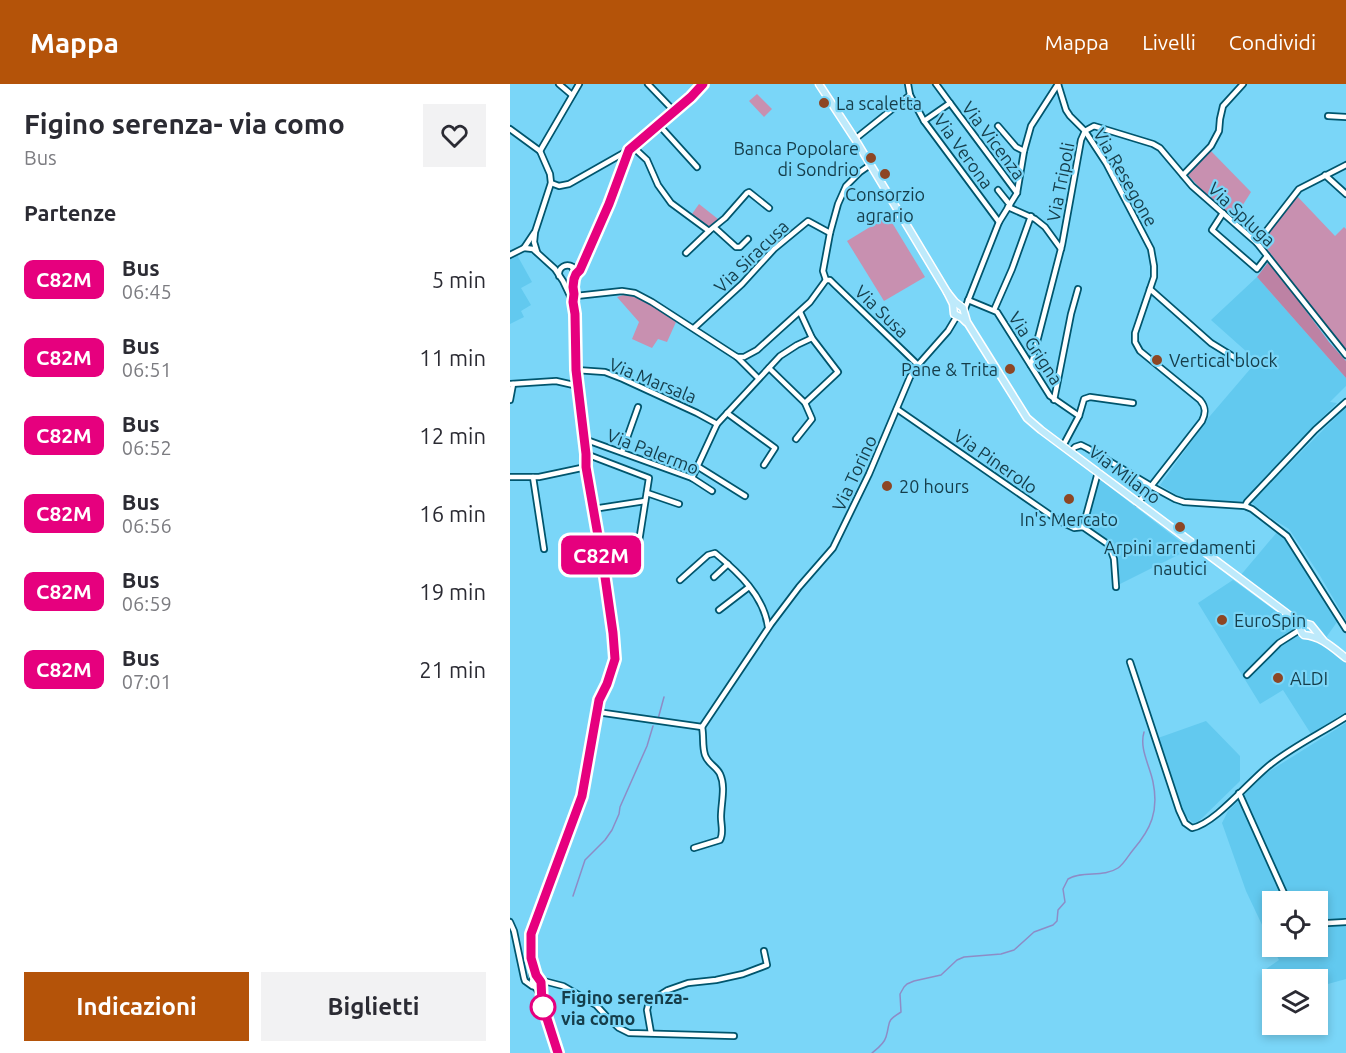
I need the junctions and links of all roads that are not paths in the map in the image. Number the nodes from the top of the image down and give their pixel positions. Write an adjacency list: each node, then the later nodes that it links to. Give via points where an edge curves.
1 (559, 84): 10 (street)
2 (579, 84): 10 (street)
3 (648, 84): 13 (street)
4 (703, 84): 13 (street)
5 (819, 84): 22 (main road, Via Milano)
6 (907, 84): 11 (street, Via Verona)
7 (936, 84): 12 (street, Via Vicenza)
8 (1058, 84): 21 (street, Via Resegone, via 1066,110); 25 (street, via 1031,126)
9 (1243, 84): 29 (street, via 1223,106 1220,131 1211,146)
10 (572, 95): 24 (street)
11 (910, 95): 16 (street, Via Verona); 22 (street)
12 (950, 104): 16 (street); 33 (street, Via Vicenza)
13 (674, 111): 17 (street)
14 (1328, 116): 15 (street)
15 (1346, 117)
16 (924, 120): 39 (street, Via Verona)
17 (659, 125): 23 (street); 28 (street)
18 (998, 126): 25 (street)
19 (1094, 126): 21 (street, Via Tripoli); 29 (street, Via Spluga, via 1156,146)
20 (510, 129): 24 (street)
21 (1085, 131): 47 (street, Via Tripoli); 60 (street, Via Resegone, via 1150,249 1154,272)
22 (855, 139): 26 (main road, Via Milano)
23 (631, 148): 31 (street, via 569,184); 41 (street, via 647,160 671,203); 55 (street)
24 (540, 151): 31 (street)
25 (1024, 151): 33 (street)
26 (870, 165): 43 (street, via 846,186); 64 (main road, Via Milano)
27 (1346, 165): 30 (street)
28 (697, 167)
29 (1183, 175): 37 (street, Via Spluga)
30 (1325, 175): 34 (street); 45 (street, via 1299,189)
31 (551, 183): 42 (street)
32 (998, 190): 35 (street)
33 (1017, 193): 35 (street, Via Torino)
34 (1346, 194)
35 (1009, 206): 38 (street); 39 (street, Via Torino)
36 (769, 207): 40 (street, via 749,192)
37 (1223, 213): 45 (street, Via Spluga); 51 (street, via 1212,230 1257,269)
38 (1031, 216): 47 (street); 63 (street)
39 (999, 222): 62 (street, Via Torino)
40 (715, 228): 41 (street); 44 (street, via 736,247)
41 (709, 231): 49 (street)
42 (535, 232): 46 (street); 48 (street)
43 (830, 233): 58 (street, via 823,271); 66 (street, Via Siracusa, via 808,221)
44 (748, 239)
45 (1257, 243): 51 (street, Via Spluga)
46 (524, 248): 48 (street); 50 (street)
47 (1061, 249): 72 (street, Via Tripoli)
48 (537, 252): 52 (street)
49 (686, 253)
50 (510, 255)
51 (1268, 256): 68 (street, Via Spluga)
52 (548, 263): 53 (street); 57 (street)
53 (563, 266): 54 (street); 57 (street, via 559,271)
54 (573, 267): 55 (street); 56 (street)
55 (581, 267): 56 (street)
56 (575, 276): 57 (street, via 568,281); 61 (street)
57 (561, 278): 61 (street)
58 (826, 280): 65 (street); 71 (street, Via Susa)
59 (1077, 289): 78 (street)
60 (1150, 289): 70 (street, via 1211,343); 103 (street, Via Resegone, via 1135,333 1137,346 1200,400 1205,412)
61 (574, 296): 66 (street, via 635,293); 74 (street)
62 (968, 300): 63 (street, Via Grigna); 64 (street, Via Torino)
63 (994, 310): 72 (street, Via Grigna)
64 (959, 311): 71 (street, Via Torino, via 951,327); 92 (main road, Via Milano, via 1024,414)
65 (800, 312): 67 (street); 69 (street, via 758,351)
66 (694, 328): 69 (street)
67 (812, 338): 73 (street, via 780,356); 81 (street, via 838,372)
68 (1346, 356)
69 (737, 357): 75 (street)
70 (1238, 359)
71 (918, 365): 84 (street, Via Torino)
72 (1031, 365): 78 (street, Via Grigna)
73 (769, 368): 75 (street); 81 (street)
74 (576, 370): 77 (street); 87 (street, Via Marsala, via 605,372)
75 (758, 378): 85 (street)
76 (511, 384): 77 (street, via 556,381); 79 (street)
77 (578, 386): 88 (street)
78 (1054, 399): 86 (street, Via Grigna)
79 (510, 400)
80 (1346, 402): 110 (street)
81 (805, 403): 89 (street, via 812,419)
82 (1133, 403): 86 (street, via 1088,397)
83 (638, 407): 94 (street)
84 (897, 409): 112 (street, Via Pinerolo, via 1059,521 1074,528); 121 (street, Via Torino, via 833,548)
85 (727, 413): 87 (street); 96 (street, via 775,448)
86 (1079, 416): 90 (street)
87 (717, 424): 97 (street)
88 (584, 439): 94 (street, Via Palermo); 95 (street)
89 (796, 439)
90 (1068, 439): 91 (street); 92 (street)
91 (1081, 445): 93 (street); 103 (street)
92 (1063, 446): 93 (main road, Via Milano)
93 (1071, 451): 99 (main road, Via Milano)
94 (622, 452): 102 (street, Via Palermo)
95 (586, 454): 98 (street); 105 (street, via 649,478)
96 (764, 465)
97 (697, 466): 102 (street); 106 (street, Via Palermo)
98 (586, 467): 101 (street); 111 (street)
99 (1098, 472): 108 (main road, Via Milano); 112 (street)
100 (510, 477): 101 (street)
101 (533, 477): 114 (street)
102 (692, 478): 104 (street, Via Palermo)
103 (1151, 486): 108 (street); 110 (street, via 1179,501)
104 (712, 491)
105 (647, 493): 107 (street); 109 (street)
106 (746, 495)
107 (645, 501): 111 (street); 113 (street)
108 (1138, 503): 123 (main road, Via Milano, via 1297,621)
109 (679, 504)
110 (1245, 506): 122 (street, via 1287,536)
111 (593, 509): 128 (street, via 615,659)
112 (1083, 526): 119 (street, Via Pinerolo, via 1110,545)
113 (638, 548)
114 (544, 549)
115 (728, 564): 116 (street); 117 (street, via 715,553 708,555); 118 (street)
116 (714, 577)
117 (680, 580)
118 (749, 587): 120 (street); 121 (street)
119 (1116, 587)
120 (719, 610)
121 (770, 625): 130 (street, Via Torino)
122 (1346, 629)
123 (1301, 630): 124 (main road, via 1306,636); 124 (main road, via 1311,625); 127 (street, via 1279,643)
124 (1311, 632): 125 (main road)
125 (1346, 658)
126 (1130, 662): 131 (street, via 1185,823 1198,827)
127 (1248, 675)
128 (597, 712): 130 (street); 138 (street, via 582,796 531,934)
129 (1346, 717): 131 (street, via 1270,764)
130 (702, 727): 132 (street, via 705,754 723,784 722,836)
131 (1239, 793): 133 (street)
132 (694, 848)
133 (1283, 891)
134 (510, 922): 138 (street, via 524,978)
135 (1346, 922): 136 (street)
136 (1328, 923)
137 (764, 951): 139 (street, via 767,965 743,974 688,983 649,1002)
138 (537, 983): 139 (street, via 563,986 596,1005 619,1028); 141 (street)
139 (651, 1033): 140 (street)
140 (734, 1036)
141 (558, 1053)

